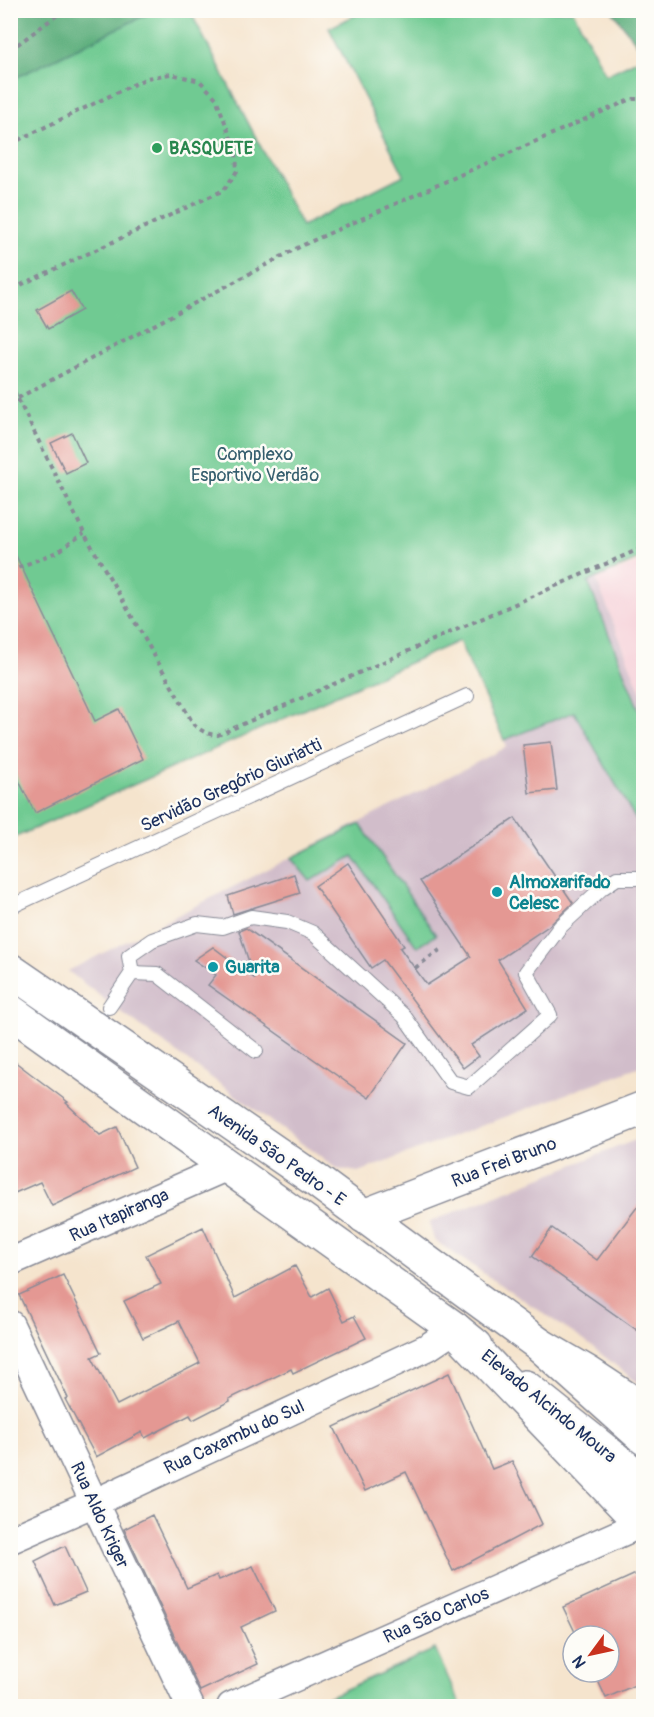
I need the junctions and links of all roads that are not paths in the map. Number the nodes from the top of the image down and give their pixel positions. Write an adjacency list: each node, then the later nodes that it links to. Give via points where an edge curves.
1 (467, 696): 3 (lane, Servidão Gregório Giuriatti)
2 (637, 878): 5 (lane, via 617,878 560,927 526,972 550,1014 469,1087 451,1082 404,1016 313,933 287,922 251,917 223,927 197,924 152,940 129,956)
3 (10, 907)
4 (10, 970): 11 (main road, Avenida São Pedro - E)
5 (132, 973): 6 (lane); 8 (lane, via 157,974)
6 (109, 1007)
7 (10, 1011): 10 (main road, Avenida São Pedro - E)
8 (256, 1051)
9 (644, 1108): 11 (main road, Rua Frei Bruno)
10 (227, 1167): 12 (street, Rua Itapiranga); 14 (main road, Avenida São Pedro - E)
11 (364, 1216): 15 (main road, Avenida São Pedro - E)
12 (10, 1262)
13 (10, 1324): 19 (street, Rua Aldo Kriger)
14 (455, 1329): 18 (main road, Elevado Alcindo Moura); 19 (street, Rua Caxambu do Sul, via 428,1347); 20 (main road)
15 (540, 1345): 16 (main road); 17 (main road, Elevado Alcindo Moura)
16 (644, 1410)
17 (644, 1438)
18 (644, 1482)
19 (94, 1503): 21 (street, Rua Caxambu do Sul); 22 (street, Rua Aldo Kriger)
20 (642, 1525): 23 (street, Rua São Carlos)
21 (10, 1540)
22 (190, 1707)
23 (231, 1707)

